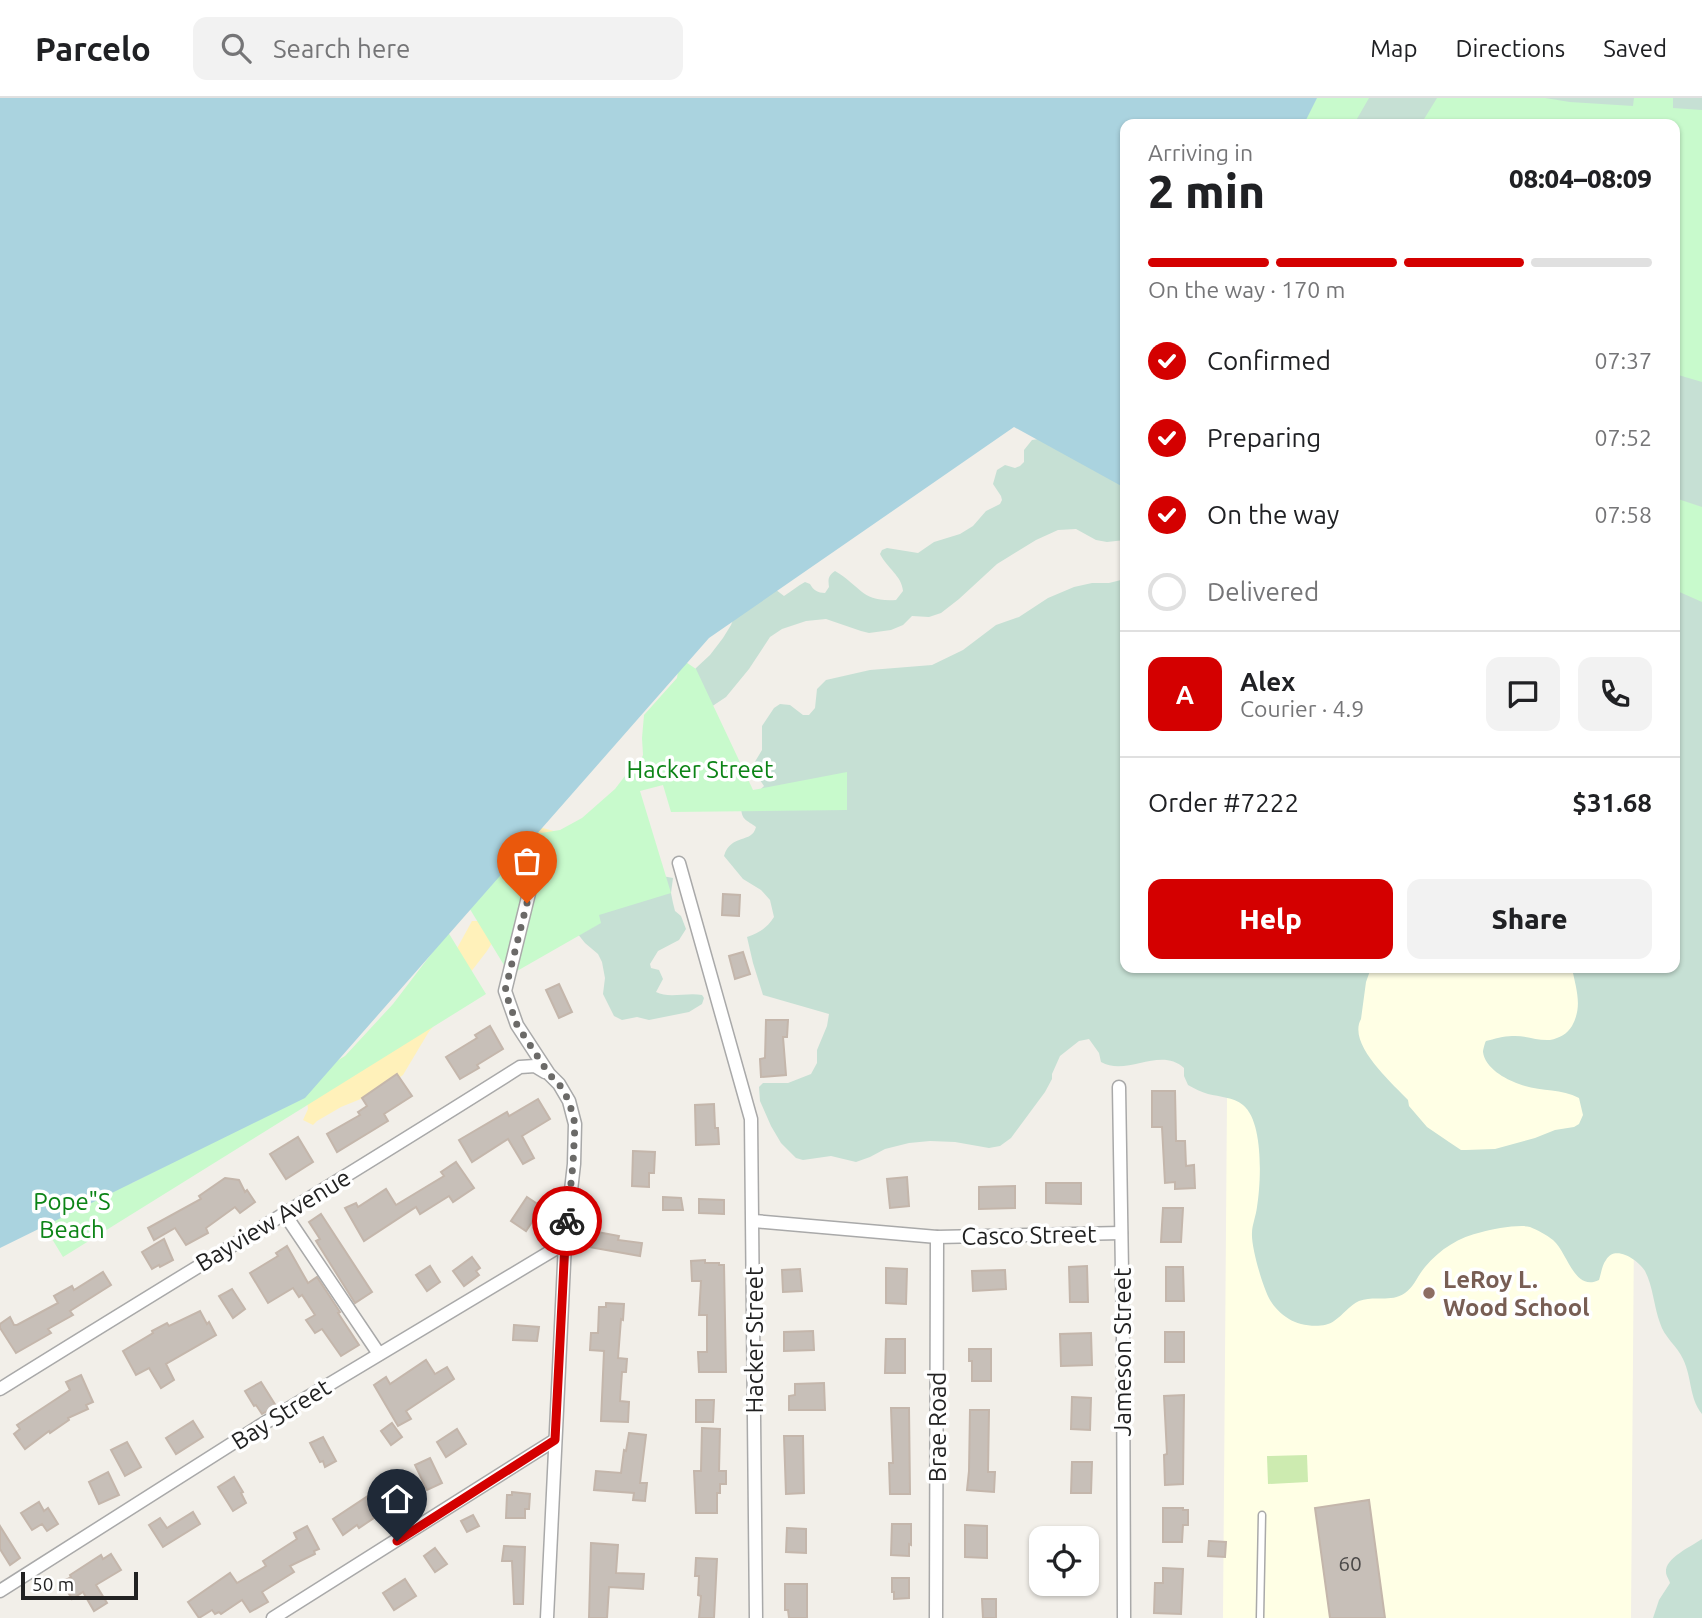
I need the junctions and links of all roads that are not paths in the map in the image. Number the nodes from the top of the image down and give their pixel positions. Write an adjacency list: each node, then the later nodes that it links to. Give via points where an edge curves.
1 (679, 863): 6 (street, Hacker Street, via 751,1119)
2 (532, 881): 3 (street, via 505,991 517,1025)
3 (549, 1074): 5 (street, Bayview Avenue, via 535,1066 520,1067); 9 (street, via 569,1101 575,1124)
4 (1119, 1087): 7 (street, Jameson Street)
5 (284, 1213): 10 (street); 11 (street, Bayview Avenue)
6 (754, 1221): 8 (street, Casco Street); 17 (street, Hacker Street)
7 (1121, 1233): 8 (street, Casco Street); 19 (street, Jameson Street)
8 (937, 1237): 18 (street, Brae Road)
9 (565, 1243): 10 (street, Bay Street); 12 (street)
10 (379, 1354): 14 (street, Bay Street)
11 (0, 1389)
12 (555, 1440): 15 (street); 16 (street)
13 (1262, 1515): 20 (lane)
14 (0, 1591)
15 (273, 1618)
16 (547, 1618)
17 (756, 1618)
18 (936, 1618)
19 (1124, 1618)
20 (1260, 1618)

